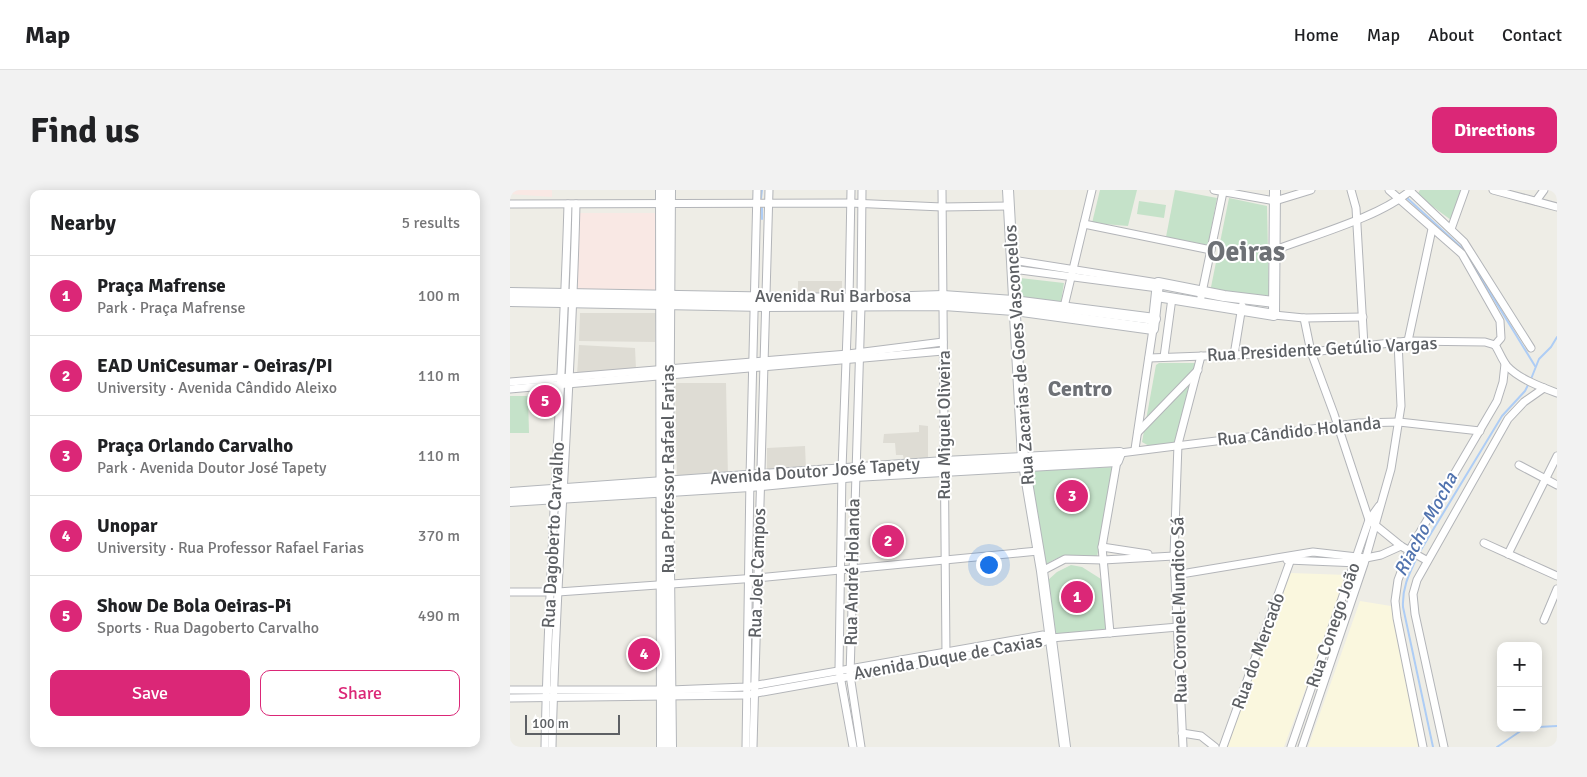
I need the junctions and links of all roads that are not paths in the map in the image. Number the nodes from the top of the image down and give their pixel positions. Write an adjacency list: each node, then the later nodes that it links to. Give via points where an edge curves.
1 (661, 190): 27 (main road, Rua Professor Rafael Farias)
2 (670, 190): 27 (main road, Rua Professor Rafael Farias)
3 (757, 190): 28 (street, Rua Joel Campos)
4 (769, 190): 29 (street, Rua Joel Campos)
5 (851, 190): 22 (street, Rua André Holanda)
6 (862, 190): 23 (street, Rua André Holanda)
7 (942, 190): 31 (street, Rua Miguel Oliveira)
8 (1008, 190): 30 (main road, Rua Zacarias de Goes Vasconcelos)
9 (1092, 190): 34 (street)
10 (1214, 190): 18 (street)
11 (1311, 190): 19 (street)
12 (1351, 190): 33 (street)
13 (1390, 190): 20 (street)
14 (1465, 190): 36 (street)
15 (1493, 190): 21 (street)
16 (1544, 190): 21 (street)
17 (1409, 191): 20 (street); 36 (street)
18 (1224, 192): 19 (street); 37 (street)
19 (1274, 195): 38 (main road)
20 (1399, 199): 33 (street); 35 (street)
21 (1536, 201): 32 (street)
22 (850, 203): 23 (street); 29 (street); 54 (street, Rua André Holanda)
23 (862, 203): 31 (street); 51 (street, Rua André Holanda)
24 (510, 204): 25 (street)
25 (568, 204): 26 (street); 44 (street, Rua Dagoberto Carvalho)
26 (576, 204): 27 (street); 44 (street, Rua Dagoberto Carvalho)
27 (665, 204): 28 (street); 47 (main road, Rua Professor Rafael Farias)
28 (756, 204): 29 (street); 49 (street, Rua Joel Campos)
29 (768, 204): 49 (street, Rua Joel Campos)
30 (1009, 206): 31 (street); 39 (main road, Rua Zacarias de Goes Vasconcelos)
31 (942, 207): 50 (street, Rua Miguel Oliveira)
32 (1557, 207)
33 (1356, 219): 38 (street); 60 (street)
34 (1084, 224): 37 (street); 40 (street)
35 (1432, 229): 62 (street); 65 (street, via 1462,254 1500,321 1501,338)
36 (1452, 229): 67 (street, via 1472,252)
37 (1211, 250): 42 (street)
38 (1275, 250): 53 (main road)
39 (1012, 265): 40 (street); 55 (main road, Rua Zacarias de Goes Vasconcelos)
40 (1071, 273): 41 (street); 57 (street)
41 (1159, 288): 42 (main road); 45 (main road); 61 (main road)
42 (1202, 291): 46 (main road); 52 (street)
43 (510, 293): 44 (main road, Avenida Rui Barbosa)
44 (570, 298): 47 (main road, Avenida Rui Barbosa); 48 (main road, Avenida Rui Barbosa); 81 (street, Rua Dagoberto Carvalho); 83 (street, Rua Dagoberto Carvalho)
45 (1172, 298): 52 (main road); 74 (street)
46 (1244, 298): 53 (main road); 56 (street)
47 (664, 299): 49 (main road, Avenida Rui Barbosa); 80 (main road, Rua Professor Rafael Farias)
48 (510, 301)
49 (760, 301): 54 (main road, Avenida Rui Barbosa); 76 (street, Rua Joel Campos); 78 (street, Rua Joel Campos)
50 (943, 301): 51 (main road, Avenida Rui Barbosa); 55 (main road, Avenida Rui Barbosa); 63 (street, Rua Miguel Oliveira)
51 (861, 302): 54 (main road, Avenida Rui Barbosa); 71 (street, Rua André Holanda)
52 (1200, 302): 56 (main road)
53 (1274, 302): 58 (main road)
54 (848, 303): 73 (street, Rua André Holanda)
55 (1014, 306): 57 (main road, Avenida Rui Barbosa); 95 (main road, Rua Zacarias de Goes Vasconcelos)
56 (1242, 309): 58 (main road); 70 (street)
57 (1063, 313): 61 (main road, Avenida Rui Barbosa)
58 (1274, 314): 59 (street)
59 (1304, 318): 60 (street); 69 (street)
60 (1362, 318): 66 (street)
61 (1154, 324): 75 (street)
62 (1408, 341): 64 (street, Rua Presidente Getúlio Vargas); 65 (street, Rua Presidente Getúlio Vargas, via 1486,342)
63 (943, 342): 68 (street, Rua Miguel Oliveira); 71 (street)
64 (1398, 342): 66 (street, Rua Presidente Getúlio Vargas); 87 (street, Rua Conego João)
65 (1495, 345): 77 (street)
66 (1364, 346): 69 (street, Rua Presidente Getúlio Vargas)
67 (1531, 348)
68 (944, 351): 71 (street); 96 (street, Rua Miguel Oliveira)
69 (1311, 352): 70 (street, Rua Presidente Getúlio Vargas); 88 (street)
70 (1234, 355): 72 (street, Rua Presidente Getúlio Vargas)
71 (860, 356): 73 (street); 98 (street, Rua André Holanda)
72 (1201, 356): 74 (street, Rua Presidente Getúlio Vargas); 79 (street, Rua Coronel Mundico Sá)
73 (848, 357): 76 (street); 99 (street, Rua André Holanda)
74 (1164, 357): 75 (street, Rua Presidente Getúlio Vargas)
75 (1149, 358): 90 (street)
76 (763, 364): 78 (street); 101 (street, Rua Joel Campos)
77 (1505, 364): 84 (street); 89 (street, via 1501,390)
78 (754, 365): 80 (street); 101 (street, Rua Joel Campos)
79 (1198, 369): 90 (street); 91 (street, Rua Coronel Mundico Sá)
80 (664, 372): 81 (street); 103 (main road, Rua Professor Rafael Farias)
81 (570, 381): 83 (street); 105 (street, Rua Dagoberto Carvalho)
82 (510, 382): 83 (street)
83 (561, 382): 85 (street); 105 (street, Rua Dagoberto Carvalho)
84 (1544, 388): 86 (street); 119 (street, via 1508,419)
85 (510, 389)
86 (1557, 393)
87 (1399, 422): 88 (street, Rua Cândido Holanda); 89 (street, Rua Cândido Holanda); 107 (street, Rua Conego João, via 1391,469)
88 (1337, 425): 91 (street, Rua Cândido Holanda); 108 (street)
89 (1480, 431): 114 (street)
90 (1137, 433): 92 (street)
91 (1178, 444): 92 (street, Rua Cândido Holanda); 116 (street, Rua Coronel Mundico Sá)
92 (1135, 449): 94 (street, Rua Cândido Holanda)
93 (1557, 456): 100 (street)
94 (1118, 457): 95 (main road, Avenida Doutor José Tapety); 112 (street)
95 (1024, 462): 96 (main road, Avenida Doutor José Tapety); 113 (main road, Rua Zacarias de Goes Vasconcelos)
96 (944, 466): 98 (main road, Avenida Doutor José Tapety); 120 (street, Rua Miguel Oliveira)
97 (1519, 466): 100 (street)
98 (855, 472): 99 (main road, Avenida Doutor José Tapety); 124 (street, Rua André Holanda)
99 (842, 473): 101 (main road, Avenida Doutor José Tapety); 125 (street, Rua André Holanda)
100 (1546, 479): 102 (street); 115 (street)
101 (755, 481): 103 (main road, Avenida Doutor José Tapety); 129 (street, Rua Joel Campos)
102 (1557, 485)
103 (664, 487): 105 (main road, Avenida Doutor José Tapety); 130 (main road, Rua Professor Rafael Farias)
104 (510, 493): 105 (main road, Avenida Doutor José Tapety)
105 (558, 494): 106 (main road, Avenida Doutor José Tapety); 133 (street, Rua Dagoberto Carvalho)
106 (510, 501)
107 (1380, 505): 108 (street, Rua Conego João); 109 (street, Rua Conego João)
108 (1369, 520): 109 (street); 122 (street, Rua Conego João)
109 (1375, 526): 111 (street); 123 (street, Rua Conego João)
110 (1484, 543): 115 (street)
111 (1401, 546): 114 (street); 123 (street)
112 (1102, 547): 117 (street); 121 (street)
113 (1038, 551): 120 (street); 126 (main road, Rua Zacarias de Goes Vasconcelos)
114 (1409, 551): 119 (street); 166 (street, via 1398,580 1396,601)
115 (1508, 554): 128 (street)
116 (1174, 556): 117 (street); 127 (street, Rua Coronel Mundico Sá)
117 (1163, 557): 121 (street)
118 (1292, 558): 122 (street, via 1319,552); 127 (street); 163 (street, Rua do Mercado)
119 (1425, 559): 167 (street, via 1414,588 1413,605)
120 (944, 560): 124 (street); 138 (street, Rua Miguel Oliveira)
121 (1102, 560): 126 (street, via 1065,559); 136 (street)
122 (1356, 560): 123 (street); 142 (street, Rua Conego João)
123 (1365, 561): 143 (street, Rua Conego João)
124 (852, 568): 125 (street); 140 (street, Rua André Holanda)
125 (841, 570): 129 (street); 141 (street, Rua André Holanda)
126 (1042, 571): 137 (main road, Rua Zacarias de Goes Vasconcelos)
127 (1175, 575): 135 (street, Rua Coronel Mundico Sá)
128 (1557, 576)
129 (753, 578): 130 (street); 144 (street, Rua Joel Campos)
130 (665, 585): 133 (street); 147 (main road, Rua Professor Rafael Farias)
131 (1557, 589): 134 (street)
132 (510, 592): 133 (street)
133 (554, 592): 145 (street, Rua Dagoberto Carvalho)
134 (1544, 620)
135 (1178, 627): 136 (street); 151 (street, Rua Coronel Mundico Sá)
136 (1110, 633): 137 (street)
137 (1051, 638): 138 (street, Avenida Duque de Caxias, via 1043,635); 139 (street, Avenida Duque de Caxias); 160 (main road, Rua Zacarias de Goes Vasconcelos)
138 (946, 650): 139 (street, Rua Miguel Oliveira); 140 (street, Avenida Duque de Caxias)
139 (946, 659): 140 (street, Avenida Duque de Caxias)
140 (850, 672): 141 (street, Avenida Duque de Caxias); 159 (street, Rua André Holanda)
141 (840, 674): 144 (street, Avenida Duque de Caxias); 148 (street, Avenida Duque de Caxias); 158 (street, Rua André Holanda)
142 (1316, 677): 143 (street); 164 (street, Rua Conego João)
143 (1325, 679): 165 (street, Rua Conego João)
144 (750, 686): 147 (street, Avenida Duque de Caxias); 148 (street, Rua Joel Campos)
145 (550, 689): 146 (street, Avenida Duque de Caxias); 147 (street, Avenida Duque de Caxias); 150 (street, Rua Dagoberto Carvalho)
146 (510, 690)
147 (666, 694): 148 (street, Avenida Duque de Caxias); 150 (street, Avenida Duque de Caxias); 154 (main road, Rua Professor Rafael Farias); 155 (main road, Rua Professor Rafael Farias)
148 (750, 695): 156 (street, Rua Joel Campos); 157 (street, Rua Joel Campos)
149 (510, 698): 150 (street, Avenida Duque de Caxias)
150 (550, 698): 152 (street, Rua Dagoberto Carvalho); 153 (street, Rua Dagoberto Carvalho)
151 (1182, 733): 161 (street, Rua Coronel Mundico Sá); 162 (street, via 1201,736)
152 (545, 747)
153 (552, 747)
154 (662, 747)
155 (671, 747)
156 (746, 747)
157 (753, 747)
158 (853, 747)
159 (861, 747)
160 (1065, 747)
161 (1183, 747)
162 (1215, 747)
163 (1223, 747)
164 (1292, 747)
165 (1302, 747)
166 (1423, 747)
167 (1444, 747)

